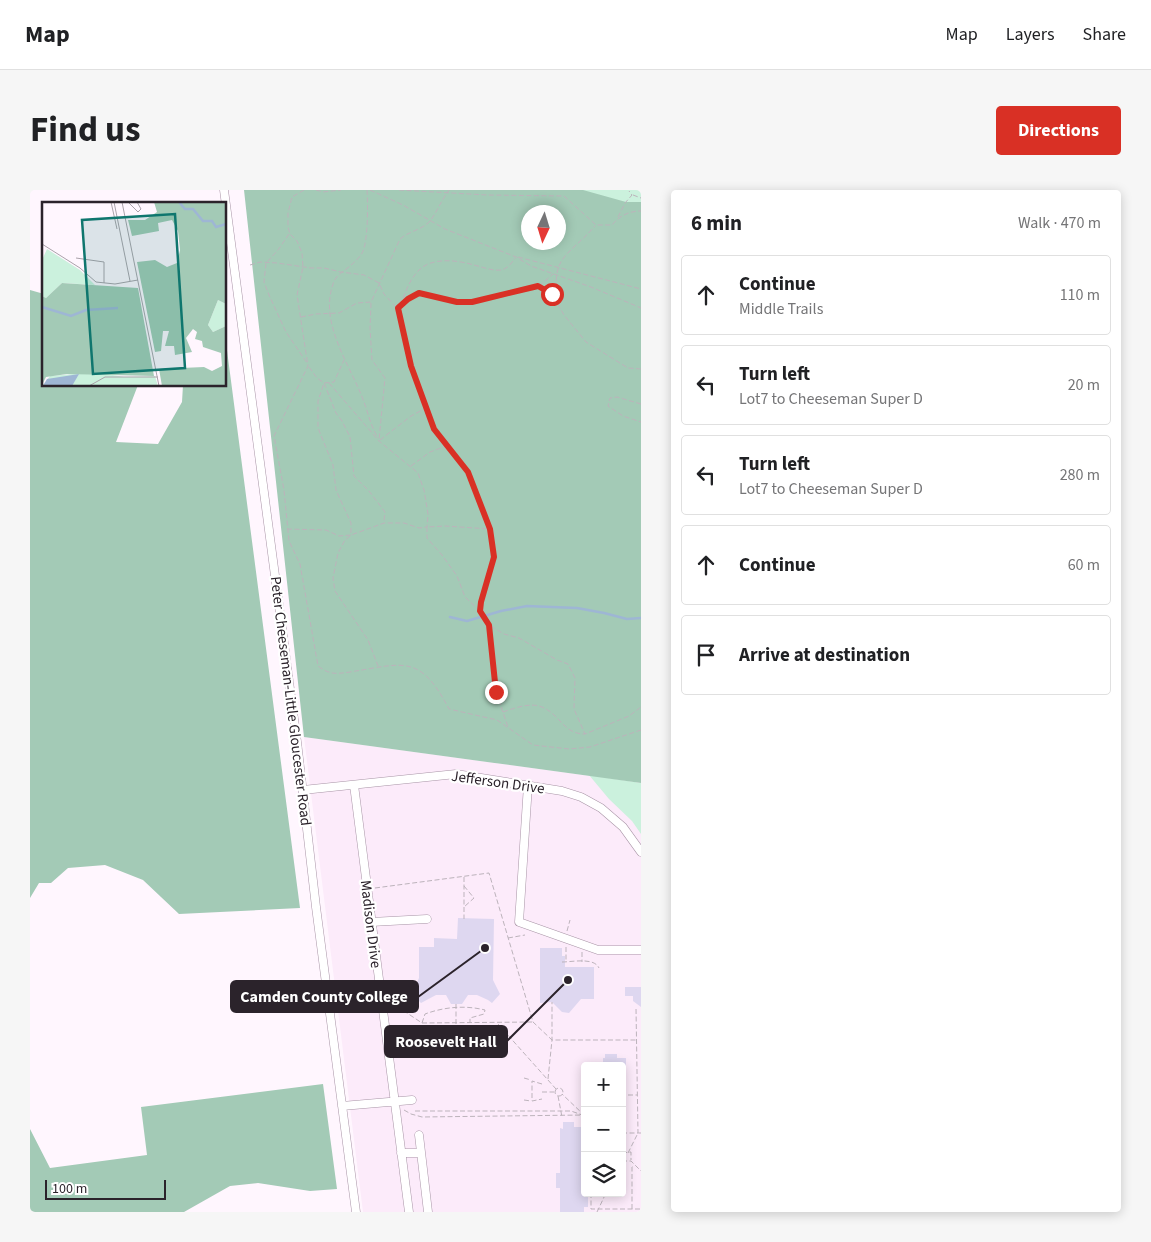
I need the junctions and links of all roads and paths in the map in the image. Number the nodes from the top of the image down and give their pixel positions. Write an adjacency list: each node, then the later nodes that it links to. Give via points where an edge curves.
1 (304, 190): 16 (path, via 292,197 288,213)
2 (316, 190): 3 (path)
3 (342, 190)
4 (367, 190): 22 (path, via 363,251 352,265)
5 (370, 190): 14 (path)
6 (399, 190): 7 (path)
7 (448, 191): 14 (path); 15 (path, via 564,196)
8 (630, 191): 9 (path)
9 (632, 195): 10 (path); 13 (path)
10 (641, 198)
11 (226, 205): 60 (street, Peter Cheeseman-Little Gloucester Road)
12 (641, 211): 13 (path)
13 (618, 218): 15 (path, via 612,225)
14 (430, 221): 17 (path); 24 (path, via 400,239)
15 (596, 225): 21 (path)
16 (290, 234): 18 (path); 20 (path, via 302,253)
17 (516, 257): 21 (path); 23 (path); 29 (path, via 502,270 453,261 434,262 419,270 407,287)
18 (266, 262): 19 (path); 20 (path); 35 (path, via 264,282 269,296 286,332)
19 (250, 265)
20 (303, 267): 22 (path); 33 (path, via 297,295)
21 (557, 268): 23 (path); 26 (path)
22 (341, 272): 24 (path, via 364,275); 32 (path, via 333,282)
23 (555, 274): 25 (path); 28 (path); 30 (path)
24 (379, 283): 27 (path); 31 (path)
25 (538, 286): 28 (path, via 552,294); 29 (path, via 472,302 457,302 419,293)
26 (641, 289)
27 (371, 302): 32 (path, via 357,303); 42 (path, via 372,360 384,378)
28 (558, 304): 36 (path, via 586,342 628,368)
29 (401, 305): 31 (path)
30 (641, 308)
31 (398, 309): 40 (path, via 411,366)
32 (330, 314): 33 (path); 34 (path)
33 (300, 317): 35 (path)
34 (344, 360): 38 (path, via 334,382); 42 (path, via 361,392)
35 (308, 366): 37 (path); 47 (path, via 274,436)
36 (641, 369)
37 (324, 383): 38 (path); 45 (path, via 350,437 354,476 385,512); 49 (path, via 318,401 318,428 333,465 336,490 352,523)
38 (329, 384): 42 (path)
39 (641, 404): 41 (path, via 617,397 610,398 608,406)
40 (426, 408): 42 (path); 43 (path, via 434,429)
41 (641, 422)
42 (379, 441): 44 (path)
43 (447, 446): 44 (path, via 430,452); 48 (path, via 468,472)
44 (410, 466): 46 (path, via 418,473 424,490)
45 (384, 522): 46 (path); 49 (path)
46 (427, 527): 48 (path); 50 (path, via 427,538 457,576 465,596)
47 (287, 529): 49 (path, via 326,530 338,536); 52 (path, via 300,564 318,666 327,672 343,673)
48 (490, 529): 50 (path, via 494,557)
49 (351, 535): 52 (path, via 338,552 333,578 335,591 368,640)
50 (480, 611): 51 (path)
51 (489, 625): 54 (path, via 496,692); 57 (path, via 568,664 575,678 574,709)
52 (378, 667): 55 (path, via 410,665 426,675 449,709 497,720)
53 (641, 707): 57 (path, via 629,716)
54 (503, 712): 55 (path); 57 (path, via 524,706 541,707 556,716 569,731)
55 (508, 728): 56 (path, via 533,745 569,749 590,747)
56 (641, 730)
57 (586, 734)
58 (354, 785): 59 (street, Jefferson Drive, via 456,774); 60 (street, Jefferson Drive); 64 (street, Madison Drive)
59 (528, 785): 61 (street, Jefferson Drive, via 572,793 592,802 623,827); 71 (street, via 519,922 598,950)
60 (303, 790): 106 (street, Peter Cheeseman-Little Gloucester Road)
61 (641, 852)
62 (464, 876): 63 (path); 64 (path); 70 (path, via 489,873)
63 (464, 886): 65 (path); 65 (path, via 474,898)
64 (367, 889): 68 (street, Madison Drive)
65 (464, 907): 67 (path)
66 (426, 919): 68 (street)
67 (464, 919)
68 (371, 922): 74 (street, Madison Drive)
69 (525, 936): 70 (path)
70 (508, 938): 83 (path)
71 (641, 950)
72 (562, 962): 73 (path, via 592,961)
73 (599, 968)
74 (380, 989): 77 (path); 84 (path, via 387,988 398,1007); 104 (street, Madison Drive)
75 (552, 1002): 87 (path)
76 (456, 1004): 78 (path)
77 (336, 1005)
78 (456, 1007): 80 (path); 81 (path, via 485,1010 470,1018); 84 (path, via 425,1014)
79 (636, 1008): 86 (path)
80 (456, 1022): 81 (path); 84 (path); 89 (path)
81 (470, 1022): 82 (path)
82 (497, 1022): 83 (path); 91 (path)
83 (532, 1022): 87 (path)
84 (422, 1023)
85 (641, 1024): 86 (path)
86 (636, 1025): 88 (path)
87 (552, 1040): 88 (path); 91 (path)
88 (637, 1040): 99 (path)
89 (456, 1054)
90 (524, 1078): 92 (path)
91 (548, 1079): 94 (path)
92 (532, 1081): 93 (path); 105 (path)
93 (542, 1084)
94 (556, 1088): 96 (path); 97 (path, via 562,1088)
95 (542, 1092): 96 (path)
96 (555, 1092): 100 (path)
97 (562, 1094): 100 (path); 109 (path)
98 (628, 1095): 99 (path)
99 (638, 1095): 110 (path)
100 (558, 1096): 108 (path)
101 (542, 1099): 105 (path)
102 (412, 1100): 104 (street)
103 (524, 1100): 105 (path)
104 (394, 1101): 106 (street); 113 (path, via 402,1109 422,1117); 118 (street, Madison Drive)
105 (532, 1101)
106 (342, 1106): 129 (street, Peter Cheeseman-Little Gloucester Road)
107 (415, 1111): 108 (path)
108 (561, 1112): 111 (path); 113 (path)
109 (581, 1113)
110 (640, 1113): 115 (path)
111 (581, 1115)
112 (581, 1116): 113 (path)
113 (562, 1117)
114 (626, 1133): 115 (path)
115 (640, 1133): 117 (path)
116 (419, 1135): 119 (street)
117 (628, 1152): 121 (path, via 631,1152)
118 (401, 1153): 119 (street); 130 (street, Madison Drive)
119 (421, 1153): 131 (street)
120 (626, 1161): 121 (path)
121 (631, 1161): 122 (path)
122 (634, 1165): 123 (path); 126 (path)
123 (641, 1171)
124 (591, 1197): 128 (path, via 591,1209)
125 (604, 1197): 128 (path)
126 (632, 1209): 127 (path); 128 (path)
127 (641, 1209)
128 (597, 1211)
129 (356, 1212)
130 (409, 1212)
131 (428, 1212)

